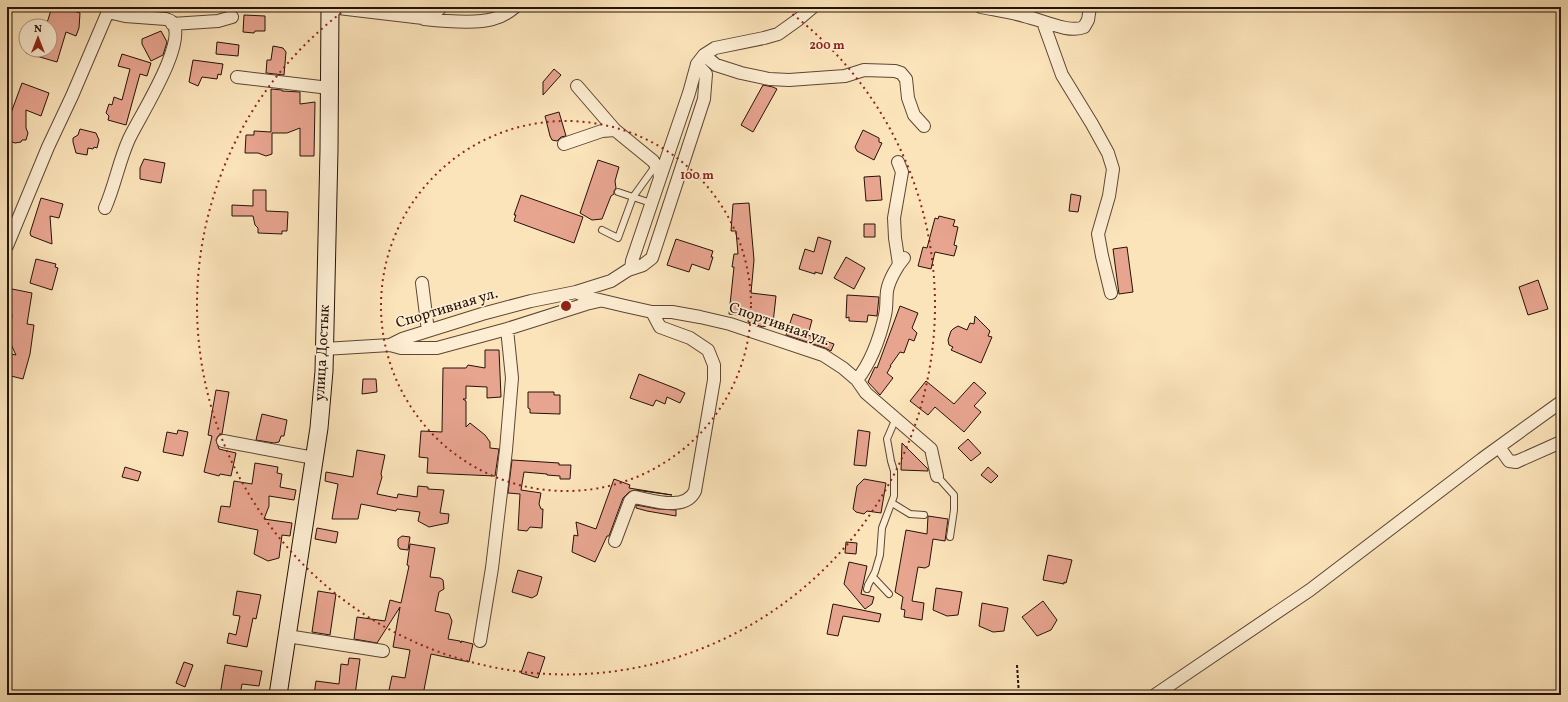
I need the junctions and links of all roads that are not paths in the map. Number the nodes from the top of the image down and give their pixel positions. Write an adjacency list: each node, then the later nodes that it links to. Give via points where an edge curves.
1 (330, 7): 9 (street); 15 (main road, улица Достык)
2 (442, 7): 9 (street, via 433,15)
3 (515, 7): 9 (street, via 493,20)
4 (813, 7): 12 (street, via 778,34 715,48)
5 (982, 7): 10 (street)
6 (1090, 7): 10 (street, via 1088,20 1080,29)
7 (109, 10): 11 (street, via 125,16 166,19); 27 (street)
8 (232, 17): 11 (street, via 218,21)
9 (423, 18)
10 (1043, 22): 31 (street, via 1062,75 1108,153 1112,169 1109,196 1098,234)
11 (172, 24): 25 (street, via 175,28 175,40 165,71 129,138)
12 (700, 60): 16 (street, via 768,79 845,76 864,70 895,71 906,79 908,98 914,115); 21 (street); 28 (street, Спортивная ул., via 706,74 704,99 652,258)
13 (237, 77): 15 (street)
14 (577, 86): 17 (street)
15 (329, 88): 37 (main road, улица Достык)
16 (924, 126)
17 (615, 130): 18 (street, via 602,131); 20 (street)
18 (564, 144)
19 (898, 162): 38 (street, via 902,172 894,218 895,238 902,261 887,289 884,316 871,358)
20 (656, 165): 21 (street); 23 (lane)
21 (660, 178): 24 (street)
22 (618, 192): 23 (lane)
23 (633, 196): 24 (lane); 26 (lane, via 618,238)
24 (652, 203): 28 (street)
25 (105, 208)
26 (602, 230)
27 (7, 246)
28 (630, 270): 30 (street, Спортивная ул., via 611,281)
29 (422, 284): 35 (street)
30 (576, 292): 32 (street, Спортивная ул.); 35 (street, Спортивная ул., via 530,301)
31 (1111, 293)
32 (600, 301): 33 (street, Спортивная ул.); 34 (street, Спортивная ул.)
33 (652, 312): 38 (street, Спортивная ул., via 672,312 700,317 781,340 824,355); 49 (street, via 660,327 690,338 708,350 714,365 714,380 695,491 692,496 676,503 634,497 630,500)
34 (507, 329): 36 (street, Спортивная ул., via 437,348 401,348); 54 (street, via 512,378 506,450 492,568)
35 (428, 331): 36 (street, Спортивная ул.)
36 (390, 345): 37 (street, Спортивная ул.)
37 (324, 349): 44 (main road, улица Достык, via 319,428)
38 (857, 380): 40 (street, Спортивная ул., via 866,393)
39 (1561, 402): 43 (street)
40 (896, 418): 45 (street, Спортивная ул., via 931,449); 46 (lane, via 887,439 894,471)
41 (223, 441): 44 (street)
42 (1561, 442): 43 (street, via 1516,462 1509,461)
43 (1499, 447): 57 (street, via 1310,590)
44 (314, 458): 53 (main road, улица Достык)
45 (937, 476): 48 (lane, via 954,495)
46 (892, 503): 47 (lane, via 910,514); 50 (lane, via 882,528 880,555)
47 (924, 515)
48 (950, 537)
49 (615, 540)
50 (873, 577): 51 (lane); 52 (lane)
51 (866, 589)
52 (889, 594)
53 (287, 636): 55 (street); 56 (main road, улица Достык)
54 (480, 641)
55 (383, 651)
56 (278, 695)
57 (1155, 695)

